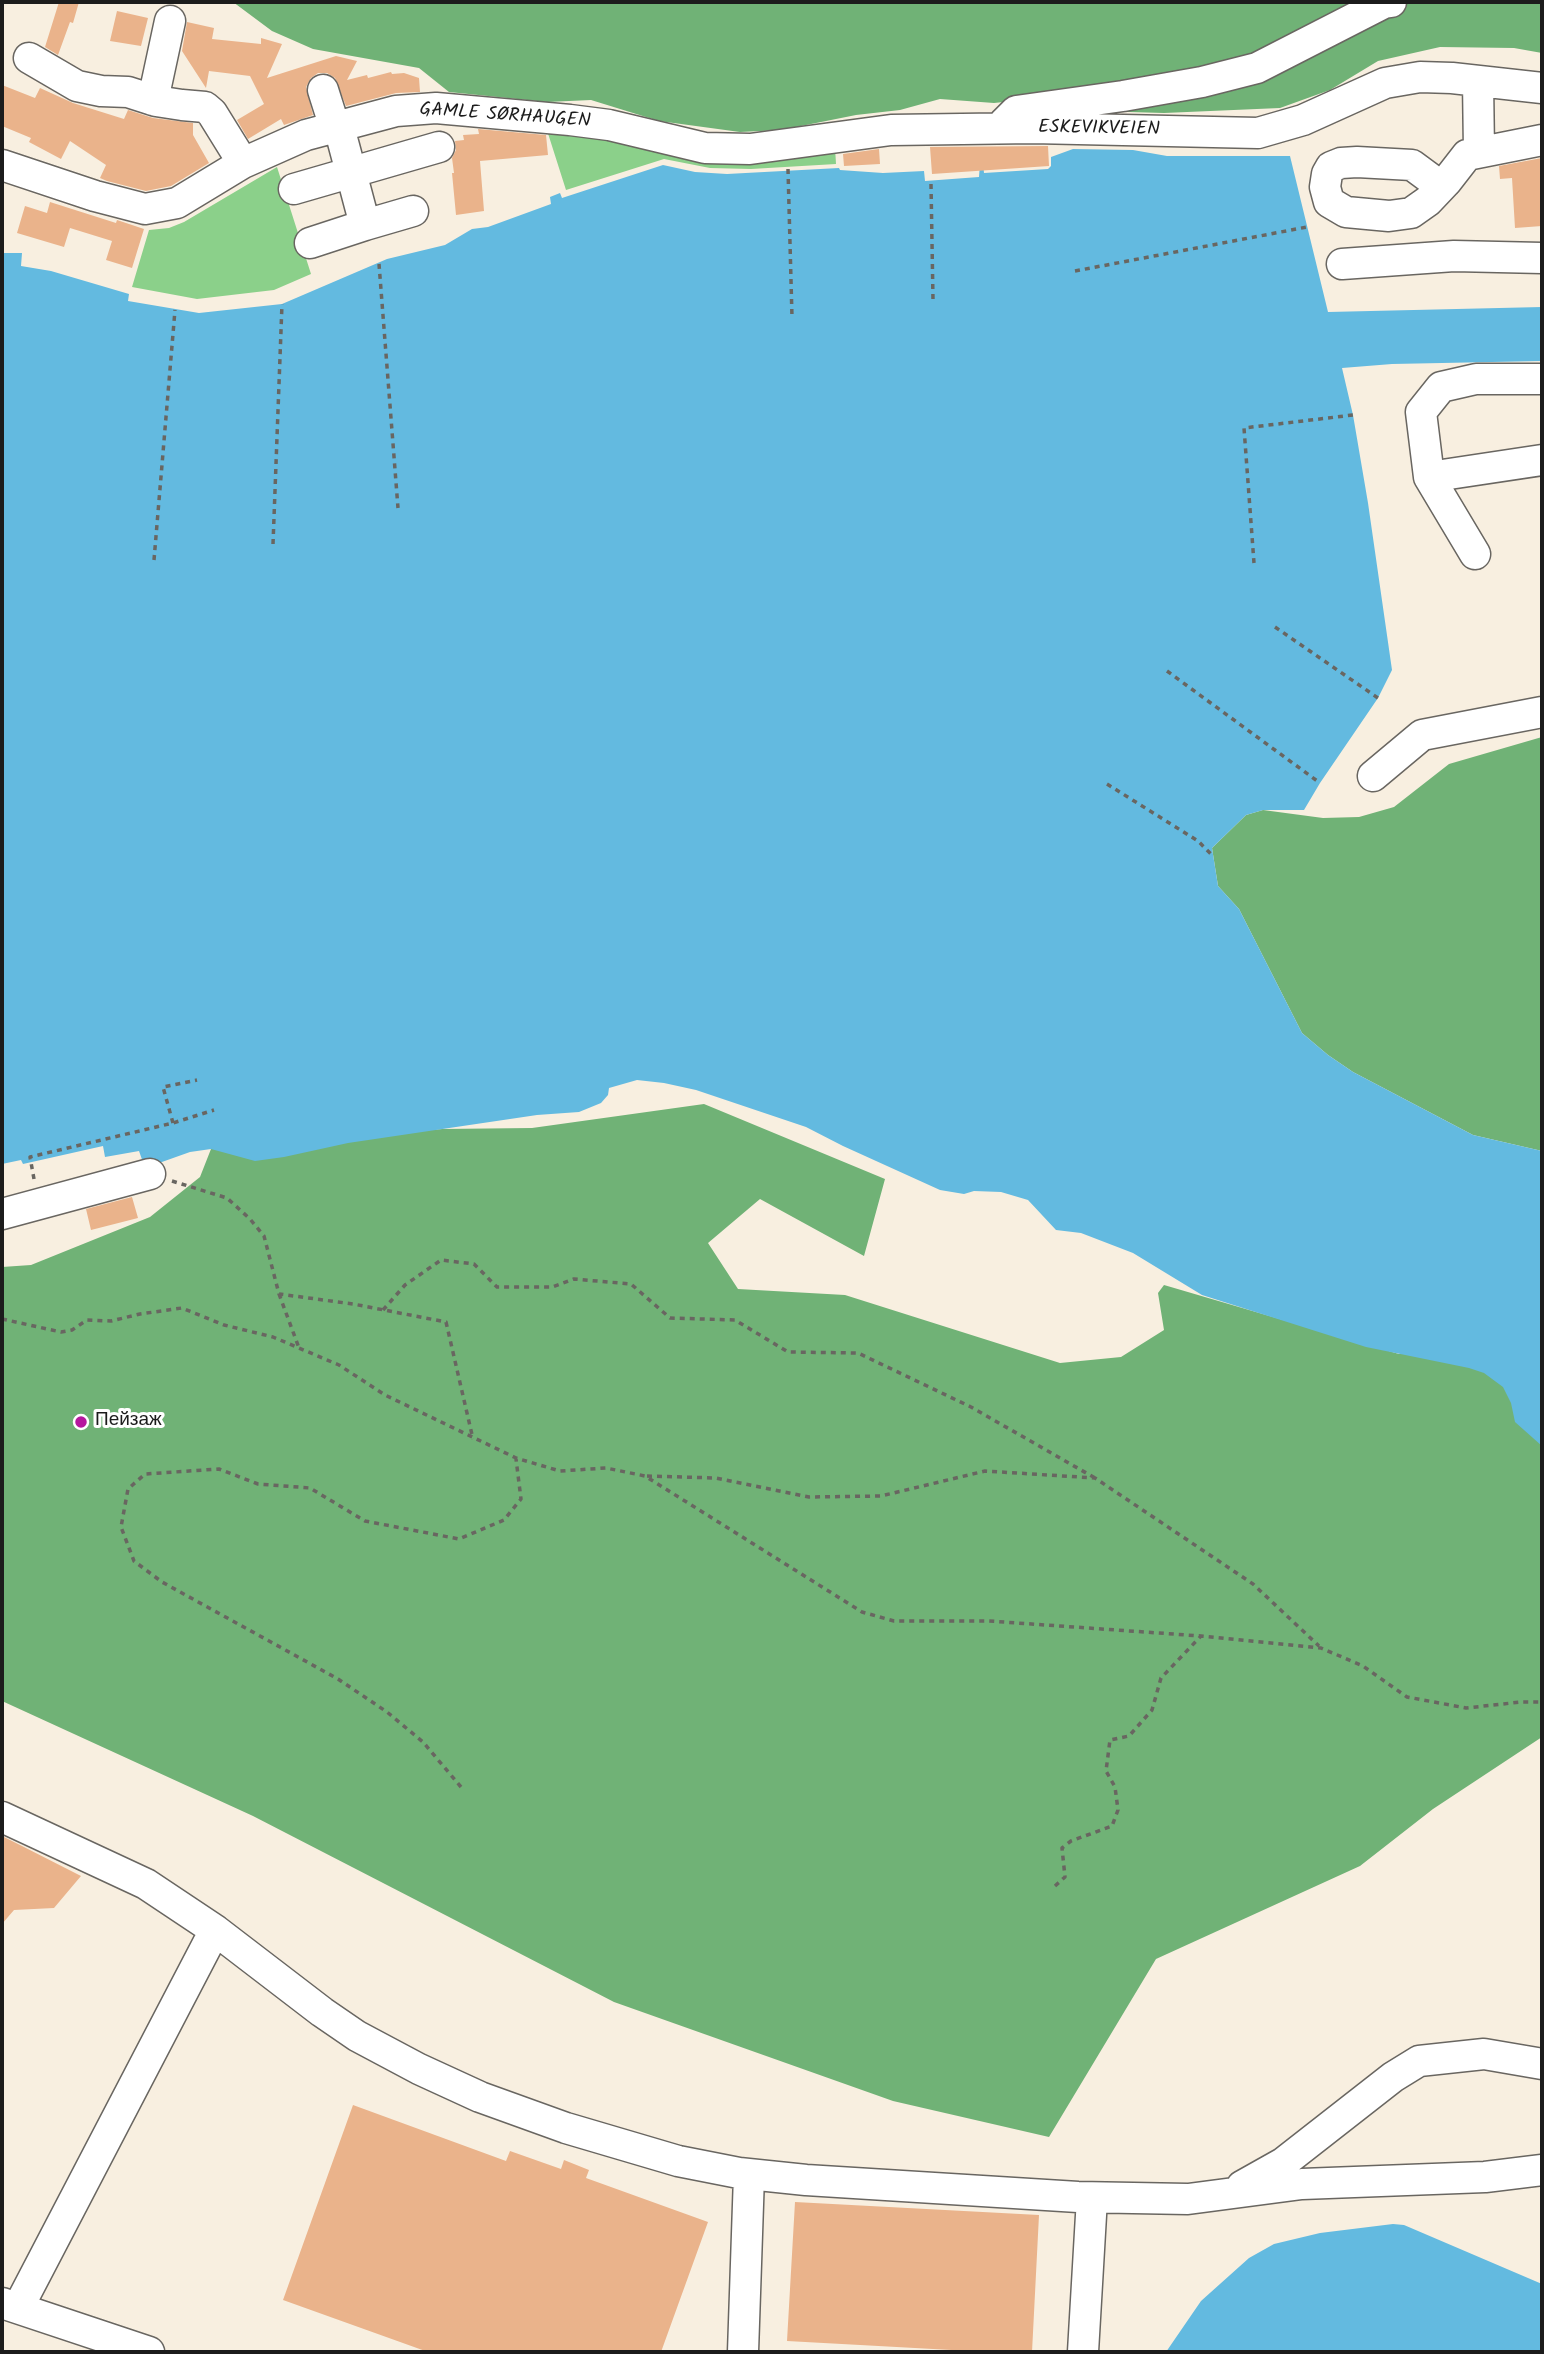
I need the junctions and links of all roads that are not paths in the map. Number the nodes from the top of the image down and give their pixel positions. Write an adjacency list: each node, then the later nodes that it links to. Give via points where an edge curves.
1 (1391, 2): 9 (street, via 1258,68 1149,92 1016,111)
2 (170, 22): 7 (street)
3 (29, 58): 7 (street, via 76,86)
4 (1479, 81): 5 (street, ESKEVIKVEIEN); 9 (street, ESKEVIKVEIEN, via 1420,77 1385,83 1303,120 1258,133); 13 (street)
5 (1542, 88)
6 (323, 90): 8 (street)
7 (153, 100): 14 (street, via 205,107)
8 (337, 127): 10 (street, GAMLE SØRHAUGEN, via 396,111 436,108 570,120); 14 (street, GAMLE SØRHAUGEN, via 306,135); 16 (street)
9 (999, 128): 10 (street, ESKEVIKVEIEN, via 891,130 750,149 705,148)
10 (649, 135)
11 (1542, 140): 13 (street)
12 (439, 148): 16 (street)
13 (1479, 152): 17 (street, via 1467,155)
14 (243, 163): 15 (street, GAMLE SØRHAUGEN, via 177,203 145,209)
15 (2, 165)
16 (351, 172): 18 (street); 20 (street)
17 (1446, 183)
18 (294, 189)
19 (413, 211): 20 (street)
20 (365, 225): 21 (street)
21 (310, 243)
22 (1542, 258): 23 (street, via 1454,256)
23 (1342, 264)
24 (1542, 379): 26 (street, via 1476,379 1441,387 1421,412)
25 (1542, 460): 26 (street)
26 (1429, 477): 27 (street)
27 (1475, 554)
28 (1542, 712): 29 (street, via 1422,735)
29 (1373, 776)
30 (150, 1174): 31 (street)
31 (2, 1214)
32 (2, 1817): 33 (street, via 146,1884)
33 (215, 1930): 36 (street, via 357,2036 480,2097 678,2161); 39 (street)
34 (1542, 2064): 37 (street, via 1484,2054 1419,2061 1283,2163)
35 (1542, 2170): 37 (street, via 1485,2178 1302,2184)
36 (749, 2175): 38 (street); 41 (street)
37 (1226, 2194): 38 (street, via 1188,2199)
38 (1092, 2198): 42 (street)
39 (10, 2306): 40 (street)
40 (149, 2352)
41 (743, 2352)
42 (1083, 2352)

